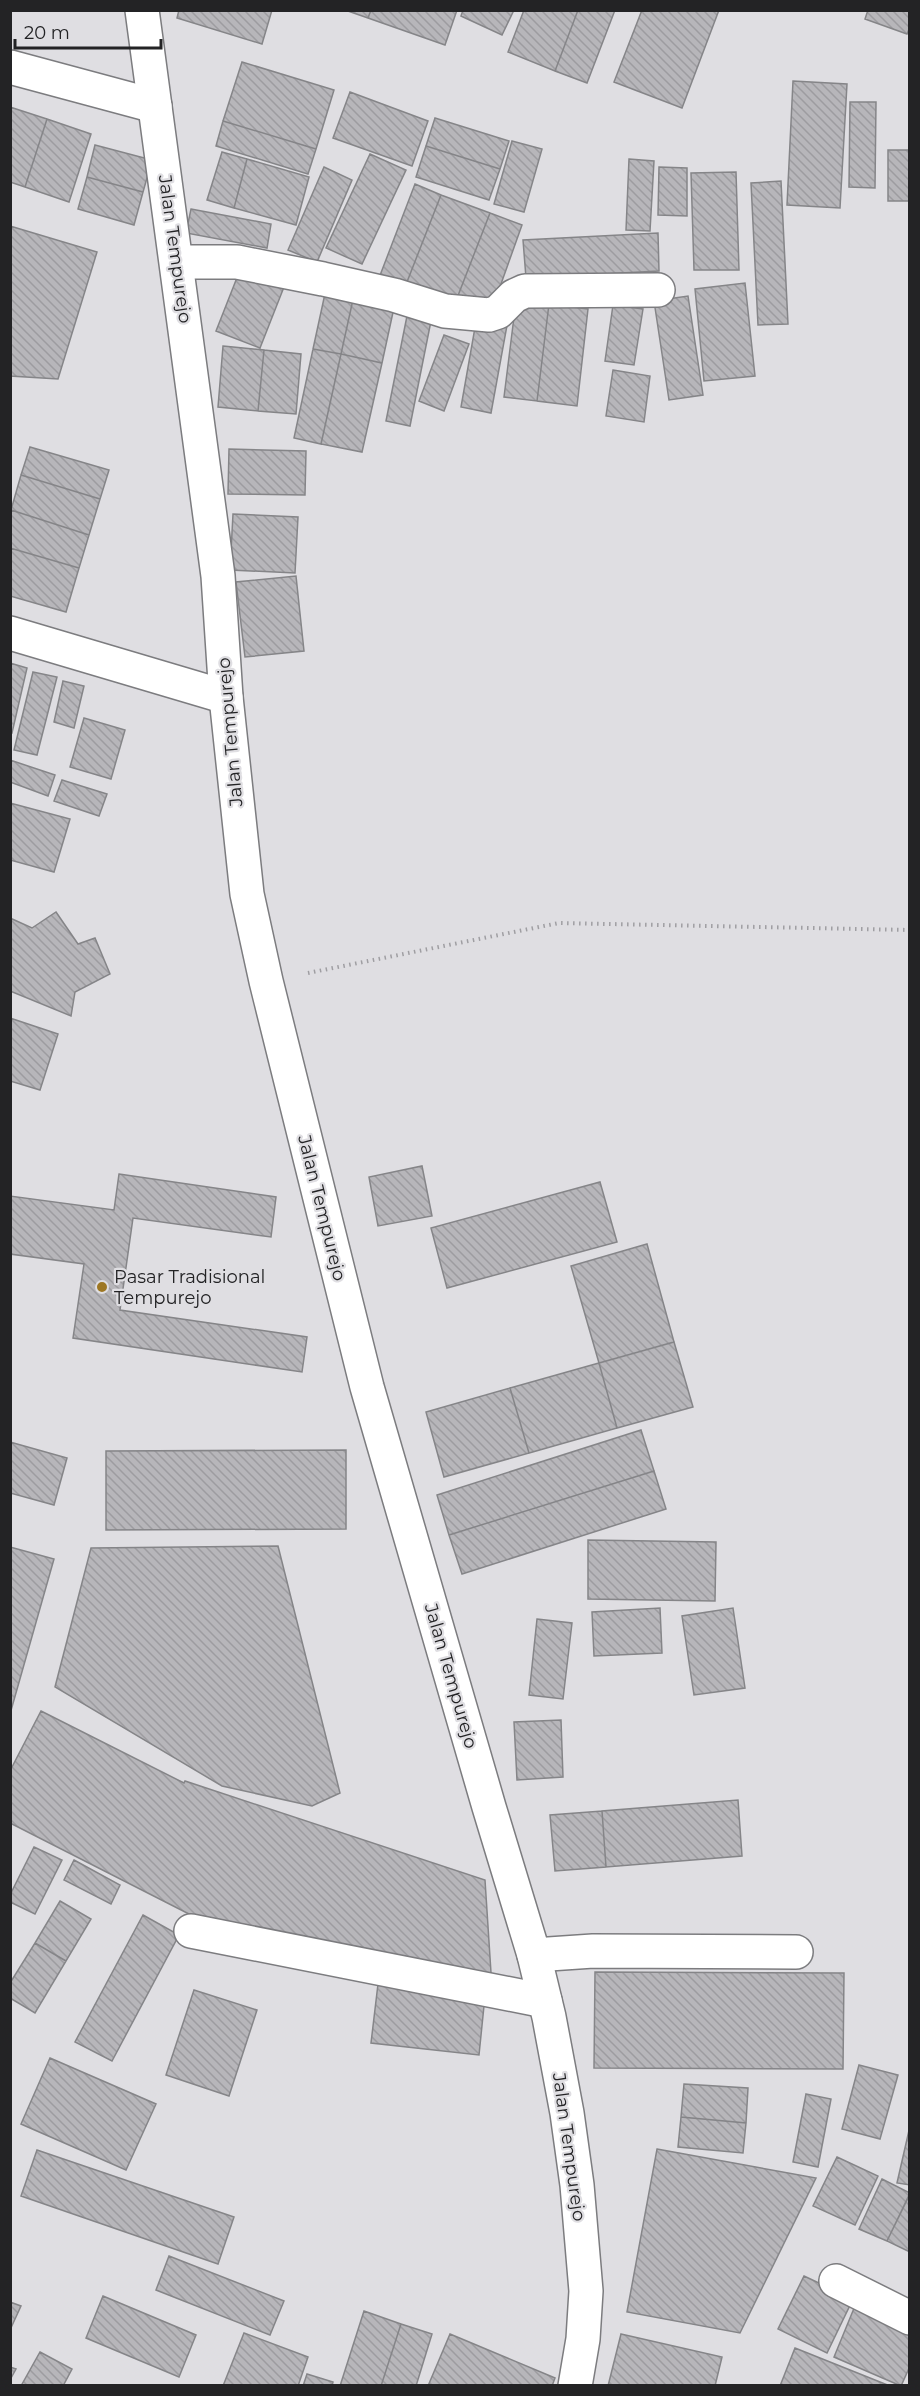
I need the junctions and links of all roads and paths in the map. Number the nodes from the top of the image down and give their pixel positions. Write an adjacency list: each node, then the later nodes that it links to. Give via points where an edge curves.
1 (142, 10): 3 (main road, Jalan Tempurejo)
2 (10, 68): 3 (main road)
3 (155, 106): 4 (main road, Jalan Tempurejo)
4 (177, 262): 5 (main road, via 237,262 394,295 445,311 489,315 525,291); 7 (main road, Jalan Tempurejo, via 218,576)
5 (658, 290)
6 (10, 633): 7 (main road)
7 (226, 697): 9 (main road, Jalan Tempurejo, via 247,894)
8 (909, 930): 9 (path, via 560,923)
9 (266, 981): 12 (main road, Jalan Tempurejo, via 367,1387)
10 (191, 1930): 13 (main road)
11 (796, 1952): 12 (main road)
12 (534, 1955): 13 (main road, Jalan Tempurejo)
13 (545, 2001): 16 (main road, Jalan Tempurejo, via 567,2113 586,2290)
14 (836, 2281): 15 (main road)
15 (909, 2318)
16 (575, 2385)

